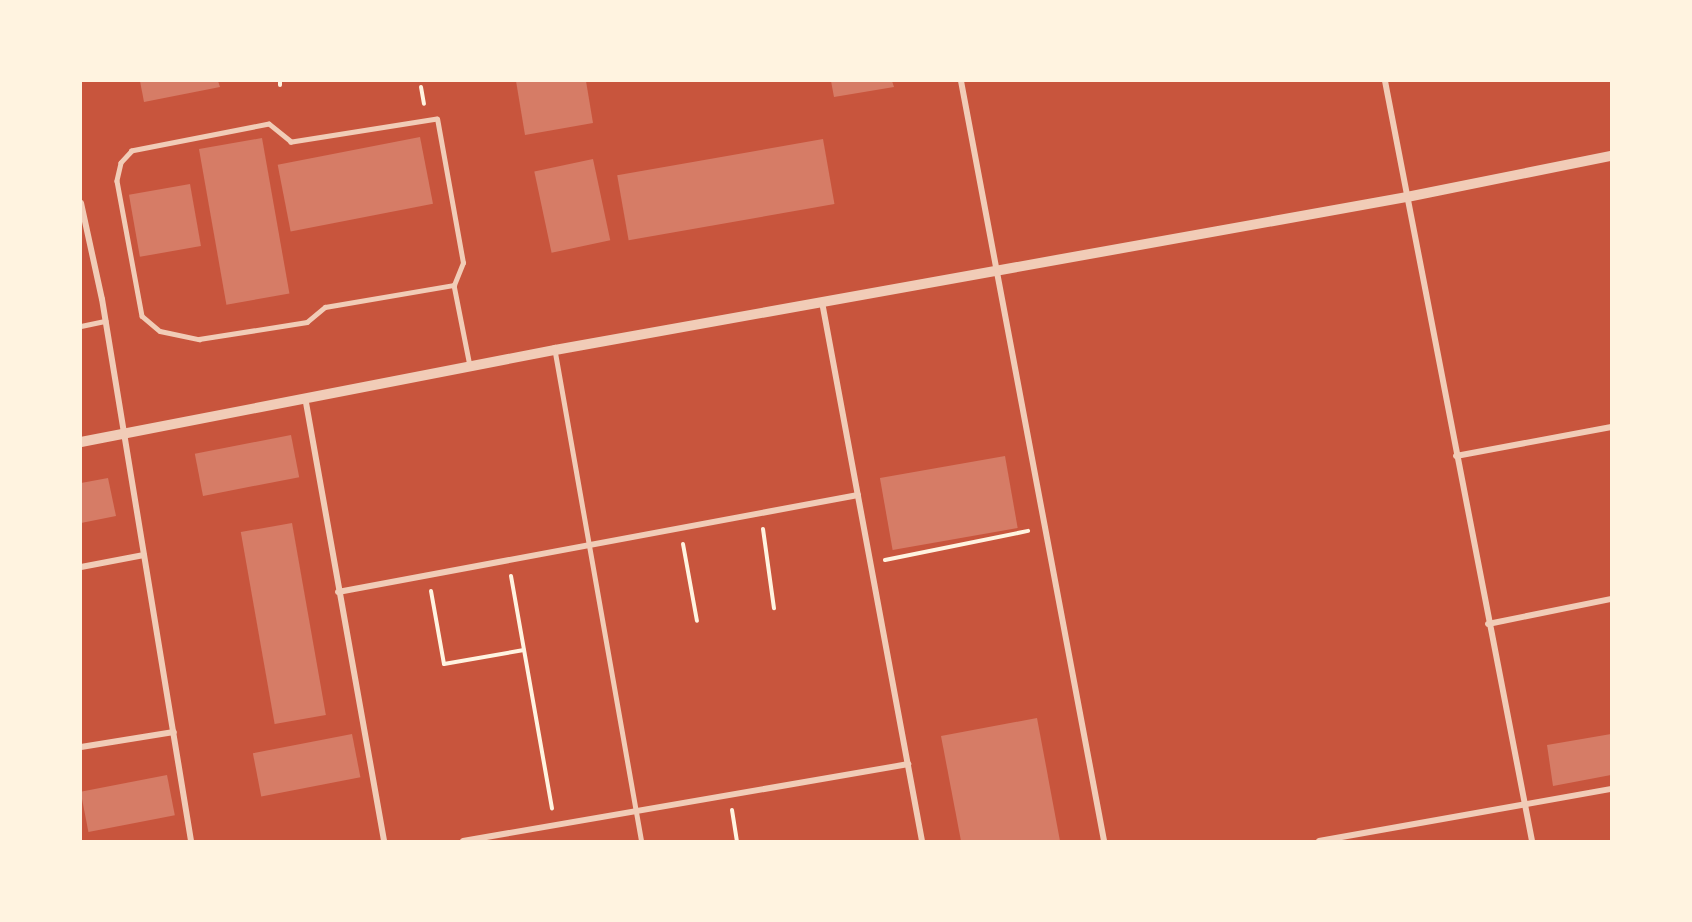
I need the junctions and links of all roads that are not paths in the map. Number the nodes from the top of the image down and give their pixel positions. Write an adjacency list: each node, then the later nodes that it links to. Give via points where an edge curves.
1 (961, 81): 6 (street)
2 (1385, 81): 4 (street)
3 (1611, 156): 4 (street)
4 (1407, 197): 6 (street); 17 (street)
5 (81, 203): 9 (street)
6 (999, 272): 8 (street); 36 (street)
7 (454, 285): 7 (lane, via 326,307 307,322 200,339 160,331 142,316 117,181 121,163 132,152 269,124 291,142 437,118 463,263); 12 (lane)
8 (822, 300): 11 (street); 18 (street)
9 (105, 321): 10 (lane); 15 (street)
10 (81, 326)
11 (555, 350): 12 (street); 19 (lane)
12 (470, 366): 13 (street)
13 (305, 397): 15 (street); 22 (street)
14 (1611, 427): 17 (street)
15 (124, 434): 16 (street); 20 (street)
16 (81, 442)
17 (1456, 456): 24 (street)
18 (858, 495): 19 (street); 27 (street)
19 (589, 545): 22 (street); 30 (lane)
20 (144, 555): 21 (street); 25 (street)
21 (81, 567)
22 (338, 592): 32 (street)
23 (1611, 599): 24 (street)
24 (1488, 624): 29 (street)
25 (174, 732): 26 (street); 31 (street)
26 (81, 747)
27 (908, 764): 30 (street); 35 (street)
28 (1611, 789): 29 (street)
29 (1525, 806): 37 (street); 38 (street)
30 (636, 811): 33 (street); 34 (lane)
31 (191, 841)
32 (384, 841)
33 (463, 841)
34 (642, 841)
35 (922, 841)
36 (1104, 841)
37 (1319, 841)
38 (1532, 841)

